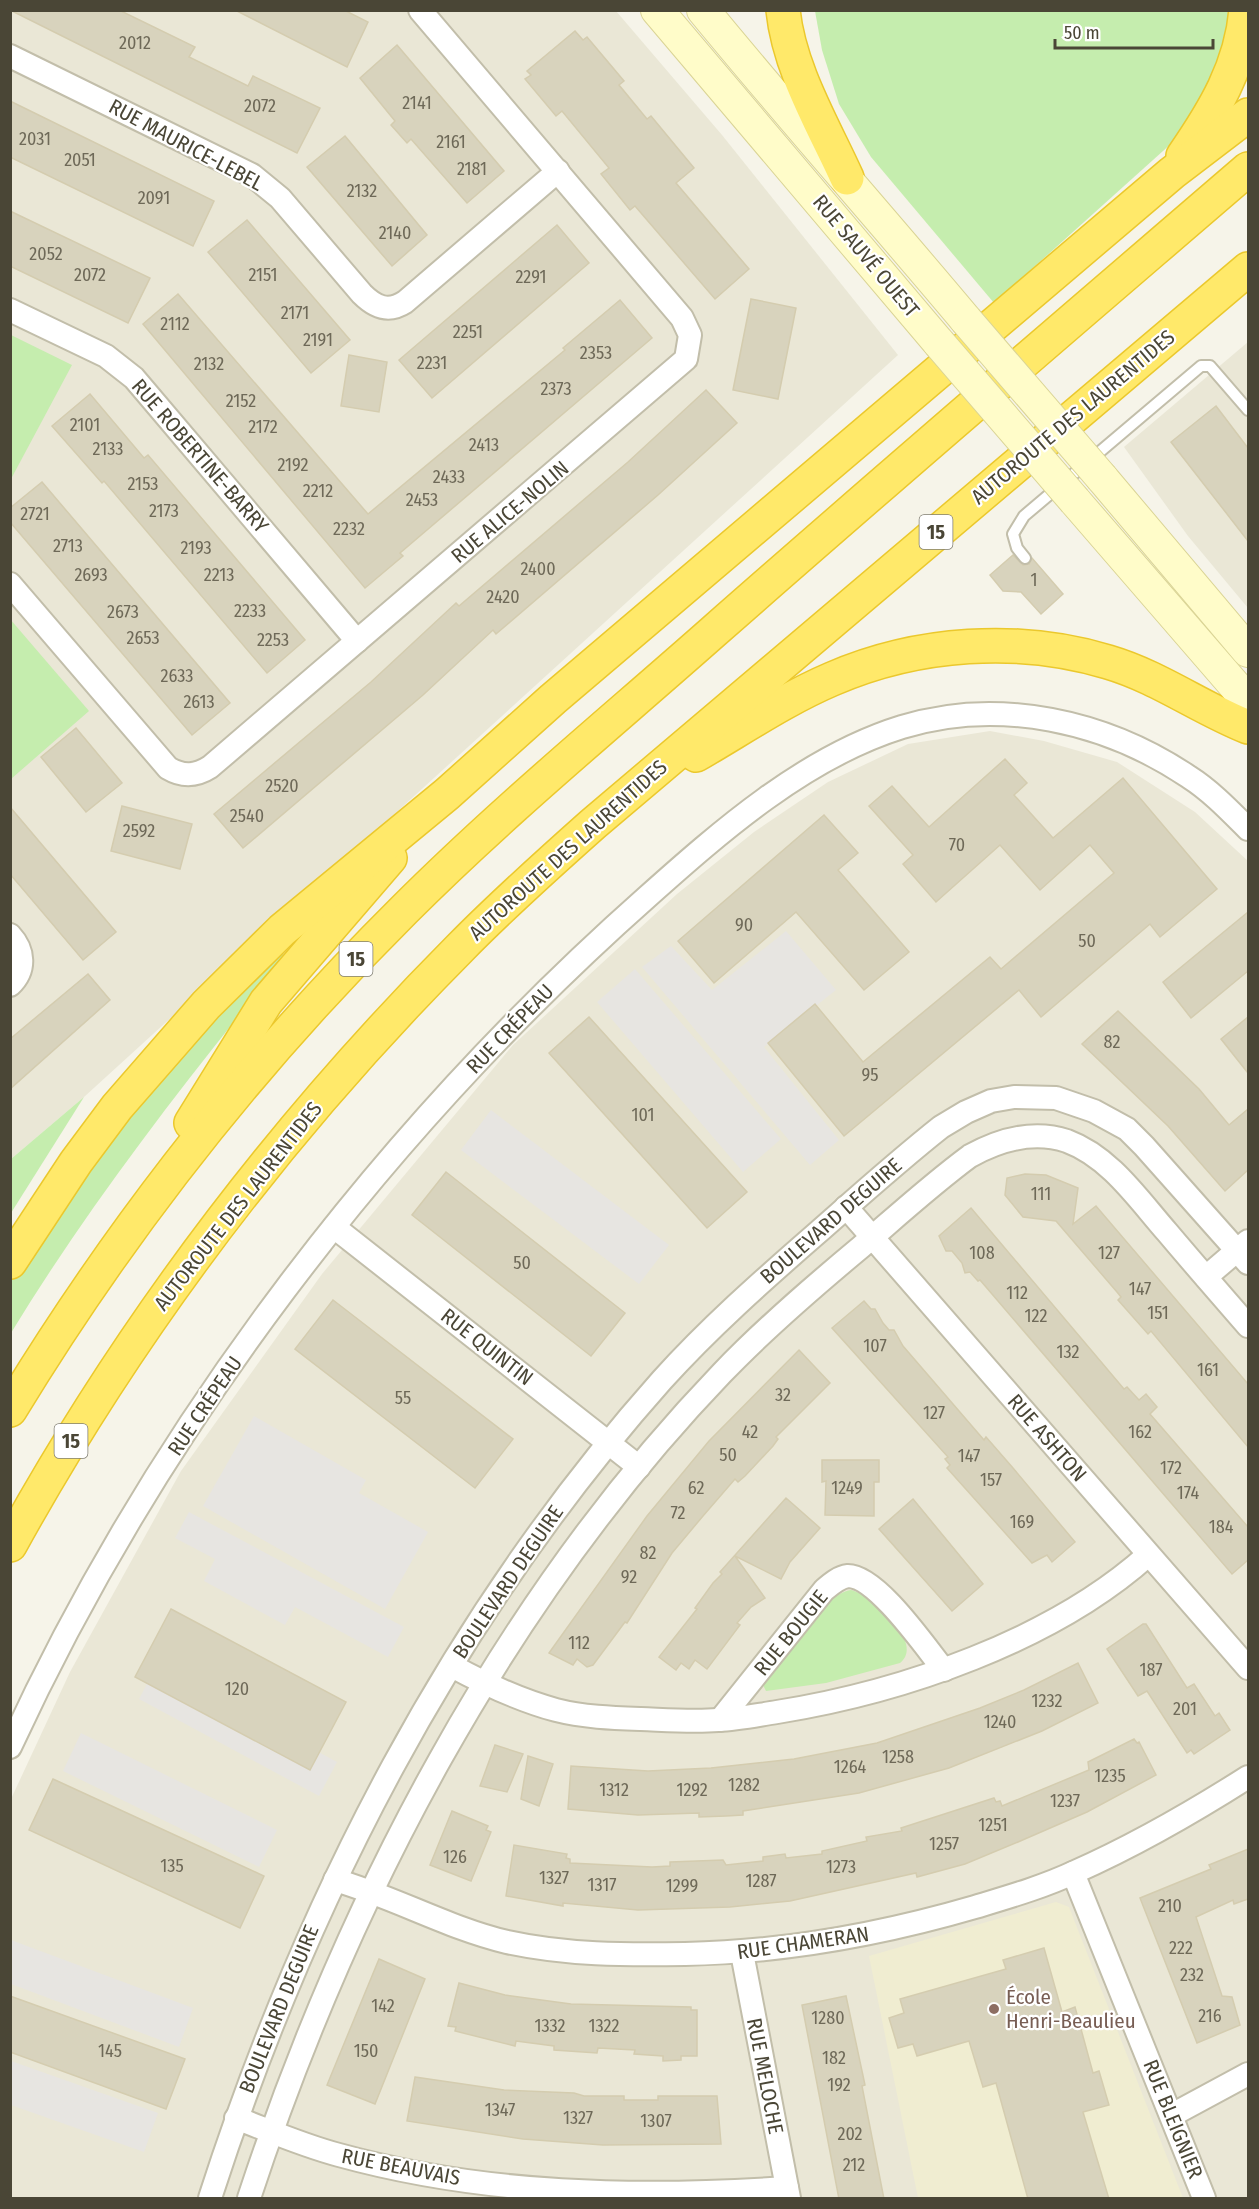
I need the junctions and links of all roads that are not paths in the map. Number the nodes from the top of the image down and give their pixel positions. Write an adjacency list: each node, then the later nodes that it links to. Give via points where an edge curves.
1 (420, 10): 9 (street, RUE ALICE-NOLIN)
2 (657, 10): 19 (main road, RUE SAUVÉ OUEST, bridge)
3 (704, 10): 11 (main road, RUE SAUVÉ OUEST, via 786,111)
4 (783, 10): 11 (highway, via 797,68)
5 (1246, 10): 10 (highway, via 1241,42 1222,93)
6 (10, 56): 9 (street, RUE MAURICE-LEBEL, via 252,175 271,189 362,294 380,307 405,302)
7 (1248, 115): 10 (highway)
8 (1248, 169): 33 (highway, 15, via 573,753 403,910 303,1017 216,1119 118,1247)
9 (558, 171): 17 (street, RUE ALICE-NOLIN, via 682,318 690,335 688,354 677,369)
10 (1172, 173): 21 (highway, via 553,699)
11 (848, 178): 18 (main road, RUE SAUVÉ OUEST, bridge)
12 (1248, 269): 22 (highway, AUTOROUTE DES LAURENTIDES / 15)
13 (10, 310): 17 (street, RUE ROBERTINE-BARRY, via 100,353 130,374)
14 (1248, 410): 15 (lane, via 1210,366 1201,366 1024,516 1012,534)
15 (1025, 558)
16 (10, 584): 17 (street, RUE ALICE-NOLIN, via 168,768 180,774 195,774 210,767)
17 (357, 641)
18 (1248, 651)
19 (1248, 701)
20 (1248, 728): 22 (highway, via 1149,677 1108,662 1031,647 977,646 900,656 830,680)
21 (447, 794): 30 (highway, via 321,895 206,1005 140,1079 93,1140); 33 (highway, via 266,1002)
22 (625, 796): 37 (highway, AUTOROUTE DES LAURENTIDES / 15, via 461,947 396,1014 279,1149 136,1339)
23 (1248, 829): 27 (street, RUE CRÉPEAU, via 1190,777 1135,747 1070,723 1003,715 943,717 902,727 850,747 752,810 607,932 447,1094)
24 (10, 935): 25 (street, via 18,944 22,959 21,969)
25 (10, 985)
26 (846, 1207): 28 (street, RUE ASHTON); 29 (street, BOULEVARD DEGUIRE, via 941,1126 966,1112 991,1101 1014,1097 1056,1098 1094,1110 1126,1129); 35 (street, BOULEVARD DEGUIRE, via 719,1322 663,1379)
27 (334, 1227): 35 (street, RUE QUINTIN); 44 (street, RUE CRÉPEAU, via 225,1374 148,1493 83,1601)
28 (873, 1236): 31 (street, BOULEVARD DEGUIRE, via 970,1155 992,1144 1022,1137 1047,1137 1067,1142 1106,1164); 36 (street, BOULEVARD DEGUIRE, via 747,1348); 38 (street, RUE ASHTON)
29 (1245, 1251): 31 (street)
30 (10, 1262)
31 (1206, 1277): 32 (street, BOULEVARD DEGUIRE)
32 (1248, 1326)
33 (58, 1335): 34 (highway, 15)
34 (10, 1410)
35 (610, 1442): 36 (street, RUE QUINTIN); 39 (street, BOULEVARD DEGUIRE, via 539,1534)
36 (639, 1467): 42 (street, BOULEVARD DEGUIRE, via 558,1574)
37 (10, 1545)
38 (1148, 1555): 40 (street, RUE ASHTON); 41 (street, RUE BOUGIE, via 1126,1575 1053,1620)
39 (452, 1666): 42 (street, RUE BOUGIE); 47 (street, BOULEVARD DEGUIRE, via 401,1750)
40 (1248, 1668)
41 (944, 1670): 43 (street, RUE BOUGIE, via 879,1691); 43 (street, RUE BOUGIE, via 882,1596 856,1577 846,1576 824,1590)
42 (487, 1684): 43 (street, RUE BOUGIE, via 557,1710 628,1719); 48 (street, BOULEVARD DEGUIRE, via 428,1783)
43 (720, 1720)
44 (10, 1747)
45 (1248, 1777): 46 (street, RUE CHAMERAN, via 1151,1835)
46 (1073, 1873): 49 (street, RUE CHAMERAN, via 917,1924 811,1945); 51 (street, RUE BLEIGNIER)
47 (335, 1880): 48 (street, RUE CHAMERAN); 52 (street, BOULEVARD DEGUIRE, via 290,1978)
48 (372, 1891): 49 (street, RUE CHAMERAN, via 473,1932 543,1948 634,1955); 53 (street, BOULEVARD DEGUIRE, via 315,2018)
49 (742, 1953): 54 (street, RUE MELOCHE)
50 (1248, 2074): 51 (street)
51 (1172, 2115): 57 (street, RUE BLEIGNIER)
52 (236, 2118): 53 (street, RUE BEAUVAIS); 55 (street, BOULEVARD DEGUIRE)
53 (272, 2131): 54 (street, RUE BEAUVAIS, via 375,2165 512,2186 689,2195); 56 (street, BOULEVARD DEGUIRE)
54 (788, 2193)
55 (210, 2199)
56 (249, 2199)
57 (1204, 2199)

